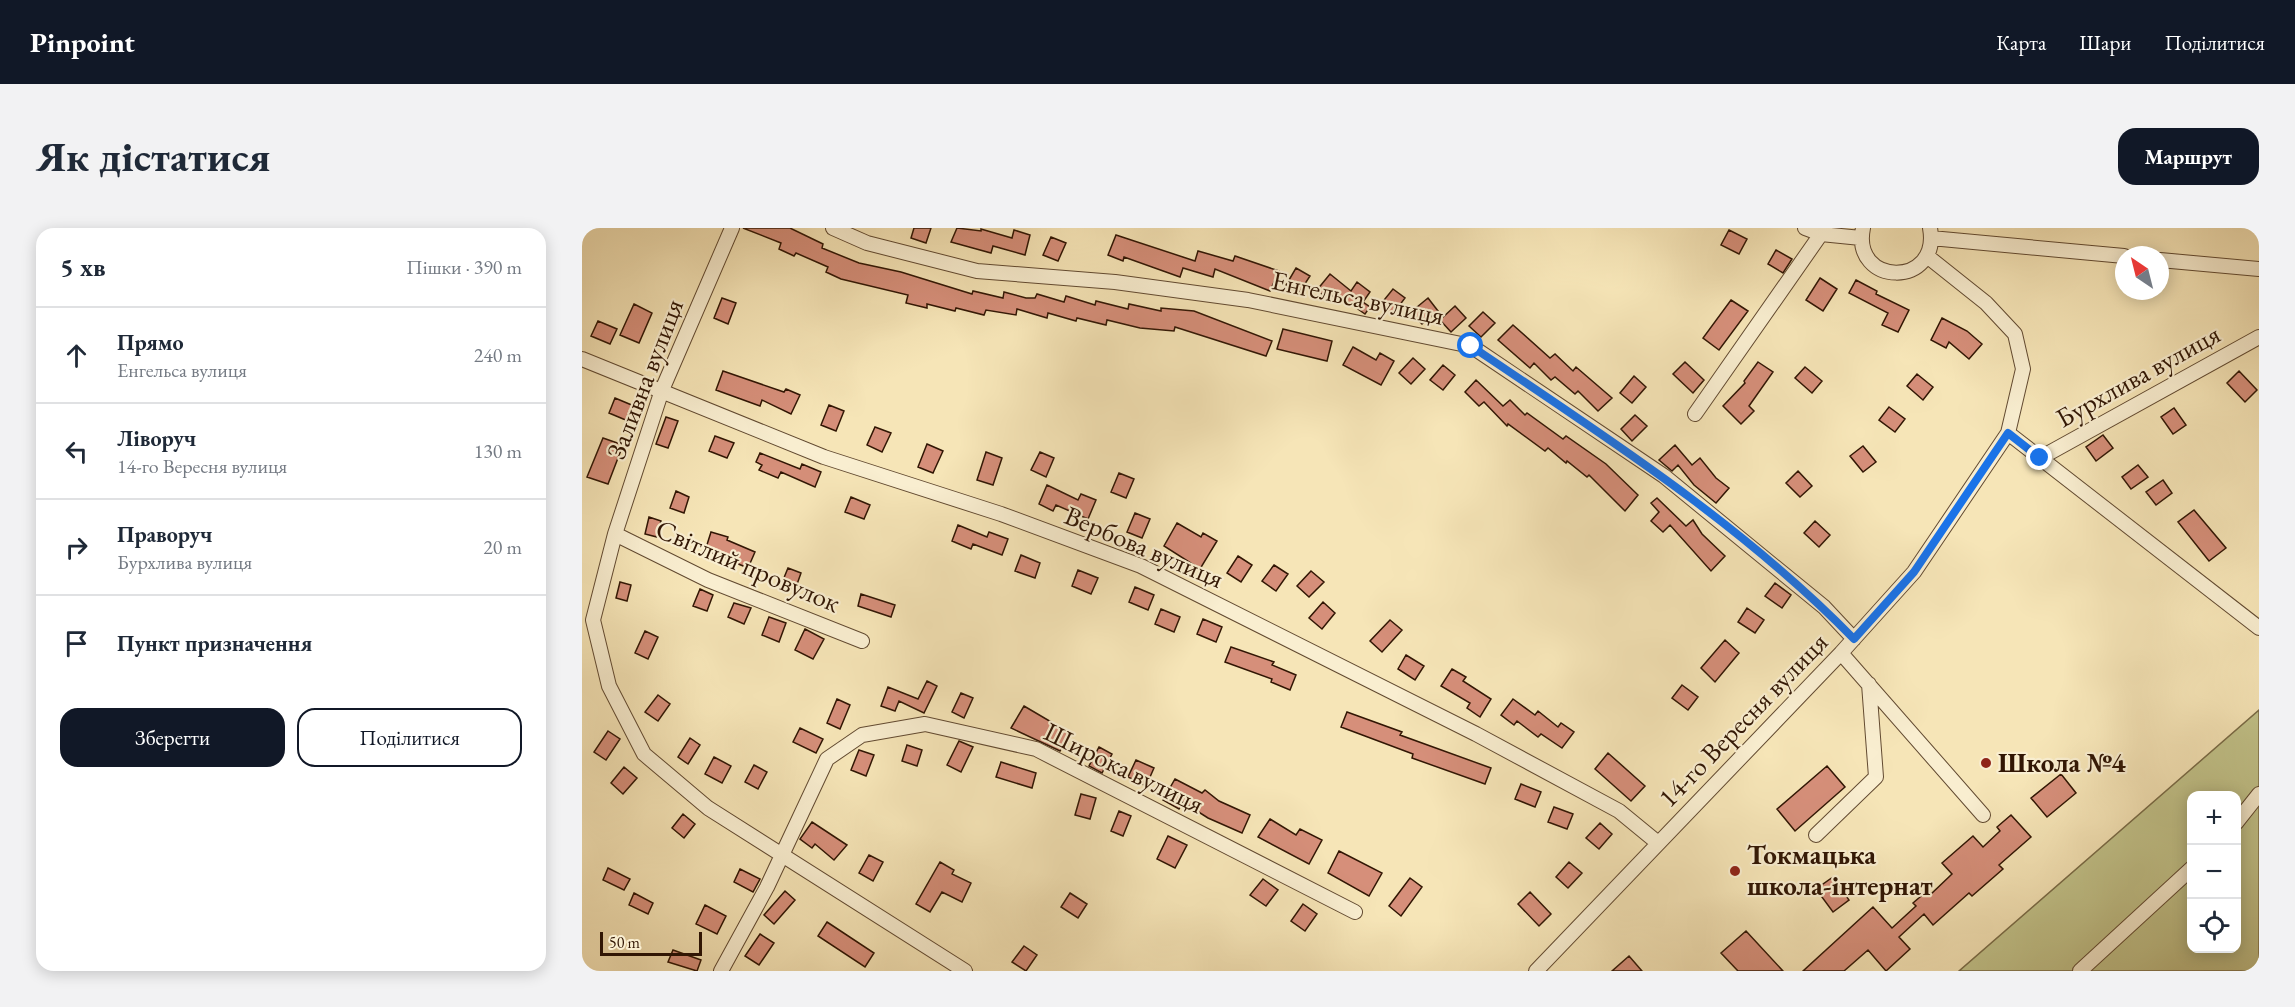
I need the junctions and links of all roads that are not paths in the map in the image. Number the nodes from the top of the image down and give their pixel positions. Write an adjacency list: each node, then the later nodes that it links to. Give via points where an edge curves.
1 (732, 228): 13 (street, Заливна вулиця)
2 (833, 228): 20 (street, Енгельса вулиця, via 867,243 977,271 1115,282 1248,300 1471,346 1664,476 1824,607)
3 (1805, 228): 6 (street)
4 (1862, 233): 6 (street); 8 (street, via 1866,256 1887,272 1914,268)
5 (1931, 233): 7 (street); 8 (street)
6 (1821, 234): 14 (street)
7 (2115, 255)
8 (1927, 256): 15 (street, 14-го Вересня вулиця, via 1986,303 2014,334 2024,369)
9 (2169, 261): 10 (street)
10 (2259, 269)
11 (2259, 337): 16 (street, Бурхлива вулиця)
12 (582, 359): 13 (street, Вербова вулиця)
13 (662, 390): 17 (street, Заливна вулиця); 28 (street, Вербова вулиця, via 824,457 1001,514 1141,566 1476,734 1619,811)
14 (1695, 414)
15 (2008, 433): 16 (street, Бурхлива вулиця); 20 (street, 14-го Вересня вулиця, via 1914,572)
16 (2040, 458): 19 (street, Бурхлива вулиця)
17 (615, 534): 18 (street, Заливна вулиця); 21 (street, Світлий провулок, via 708,580)
18 (588, 617): 29 (street, via 609,686 644,754 708,808)
19 (2259, 628)
20 (1854, 639): 22 (street, 14-го Вересня вулиця)
21 (862, 641)
22 (1841, 653): 23 (street); 28 (street, 14-го Вересня вулиця)
23 (1869, 684): 25 (street); 27 (street, via 1876,777)
24 (2259, 794): 26 (street)
25 (1983, 815)
26 (2241, 817)
27 (1816, 835)
28 (1658, 843): 34 (street, 14-го Вересня вулиця)
29 (782, 856): 31 (street, Широка вулиця, via 827,759 862,735 925,724 1036,749); 32 (street, Широка вулиця); 33 (street)
30 (2187, 873): 35 (street)
31 (1355, 912)
32 (721, 971)
33 (964, 971)
34 (1536, 971)
35 (2080, 971)

